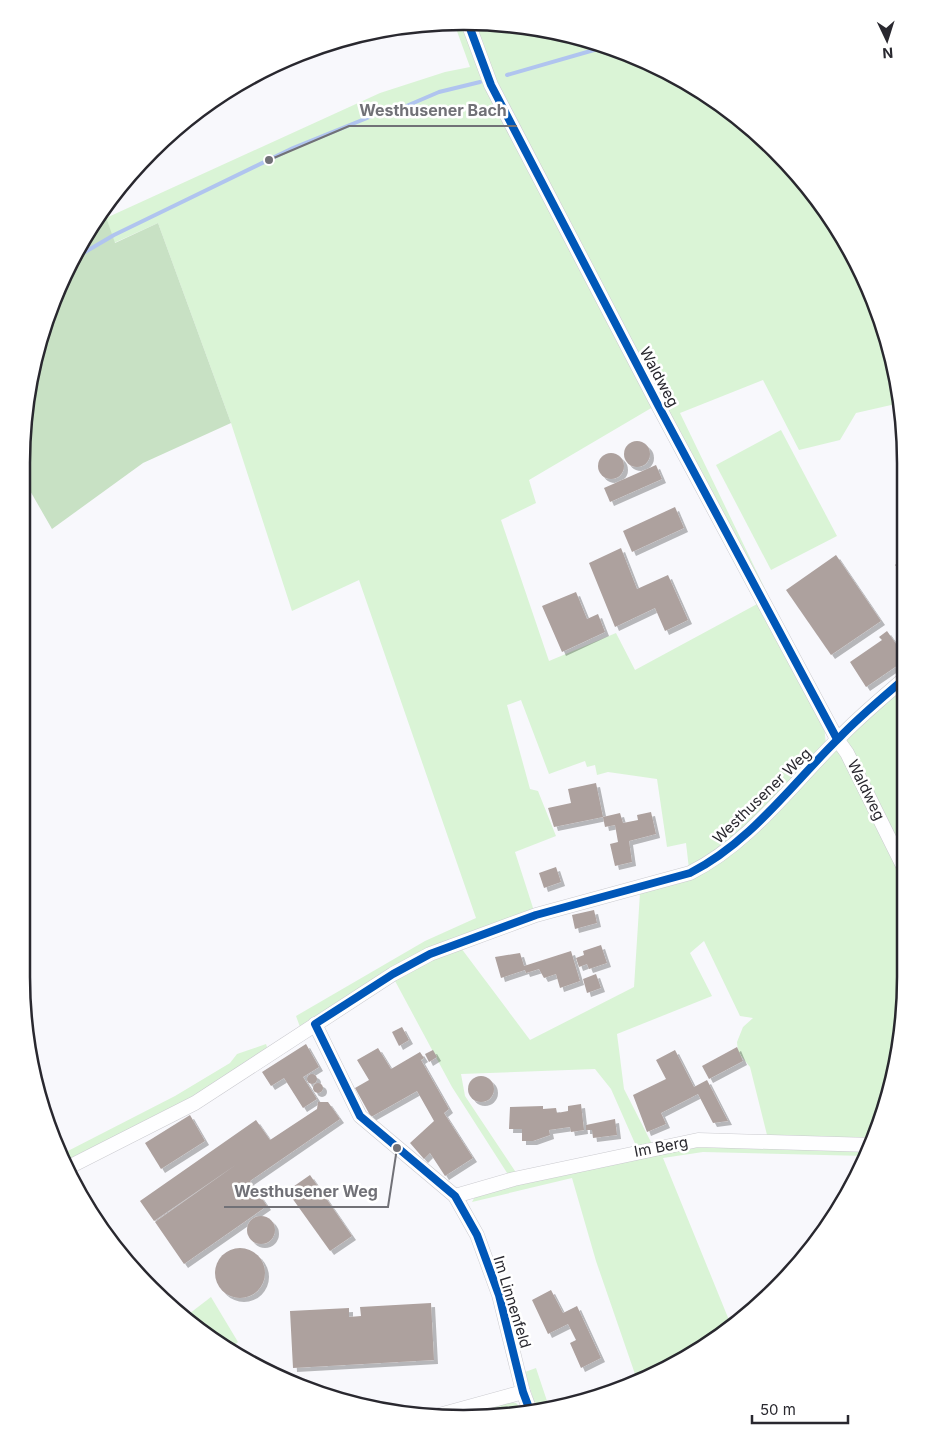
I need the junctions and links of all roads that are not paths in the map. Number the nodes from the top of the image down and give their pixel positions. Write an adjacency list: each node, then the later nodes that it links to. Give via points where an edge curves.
1 (471, 30): 3 (street, Waldweg, via 495,94)
2 (897, 685): 3 (street, Westhusener Weg)
3 (837, 739): 4 (street, Waldweg); 5 (street, Westhusener Weg, via 738,843 712,862 690,873 536,915 430,954 392,974)
4 (897, 854)
5 (315, 1024): 7 (street, Westhusener Weg, via 194,1103); 8 (street, Im Linnenfeld, via 360,1116)
6 (863, 1145): 8 (street, Im Berg, via 698,1140 514,1179)
7 (73, 1165)
8 (456, 1196): 9 (street, Im Linnenfeld, via 499,1295)
9 (523, 1392): 10 (street, Im Linnenfeld); 11 (street)
10 (528, 1405)
11 (458, 1410)

